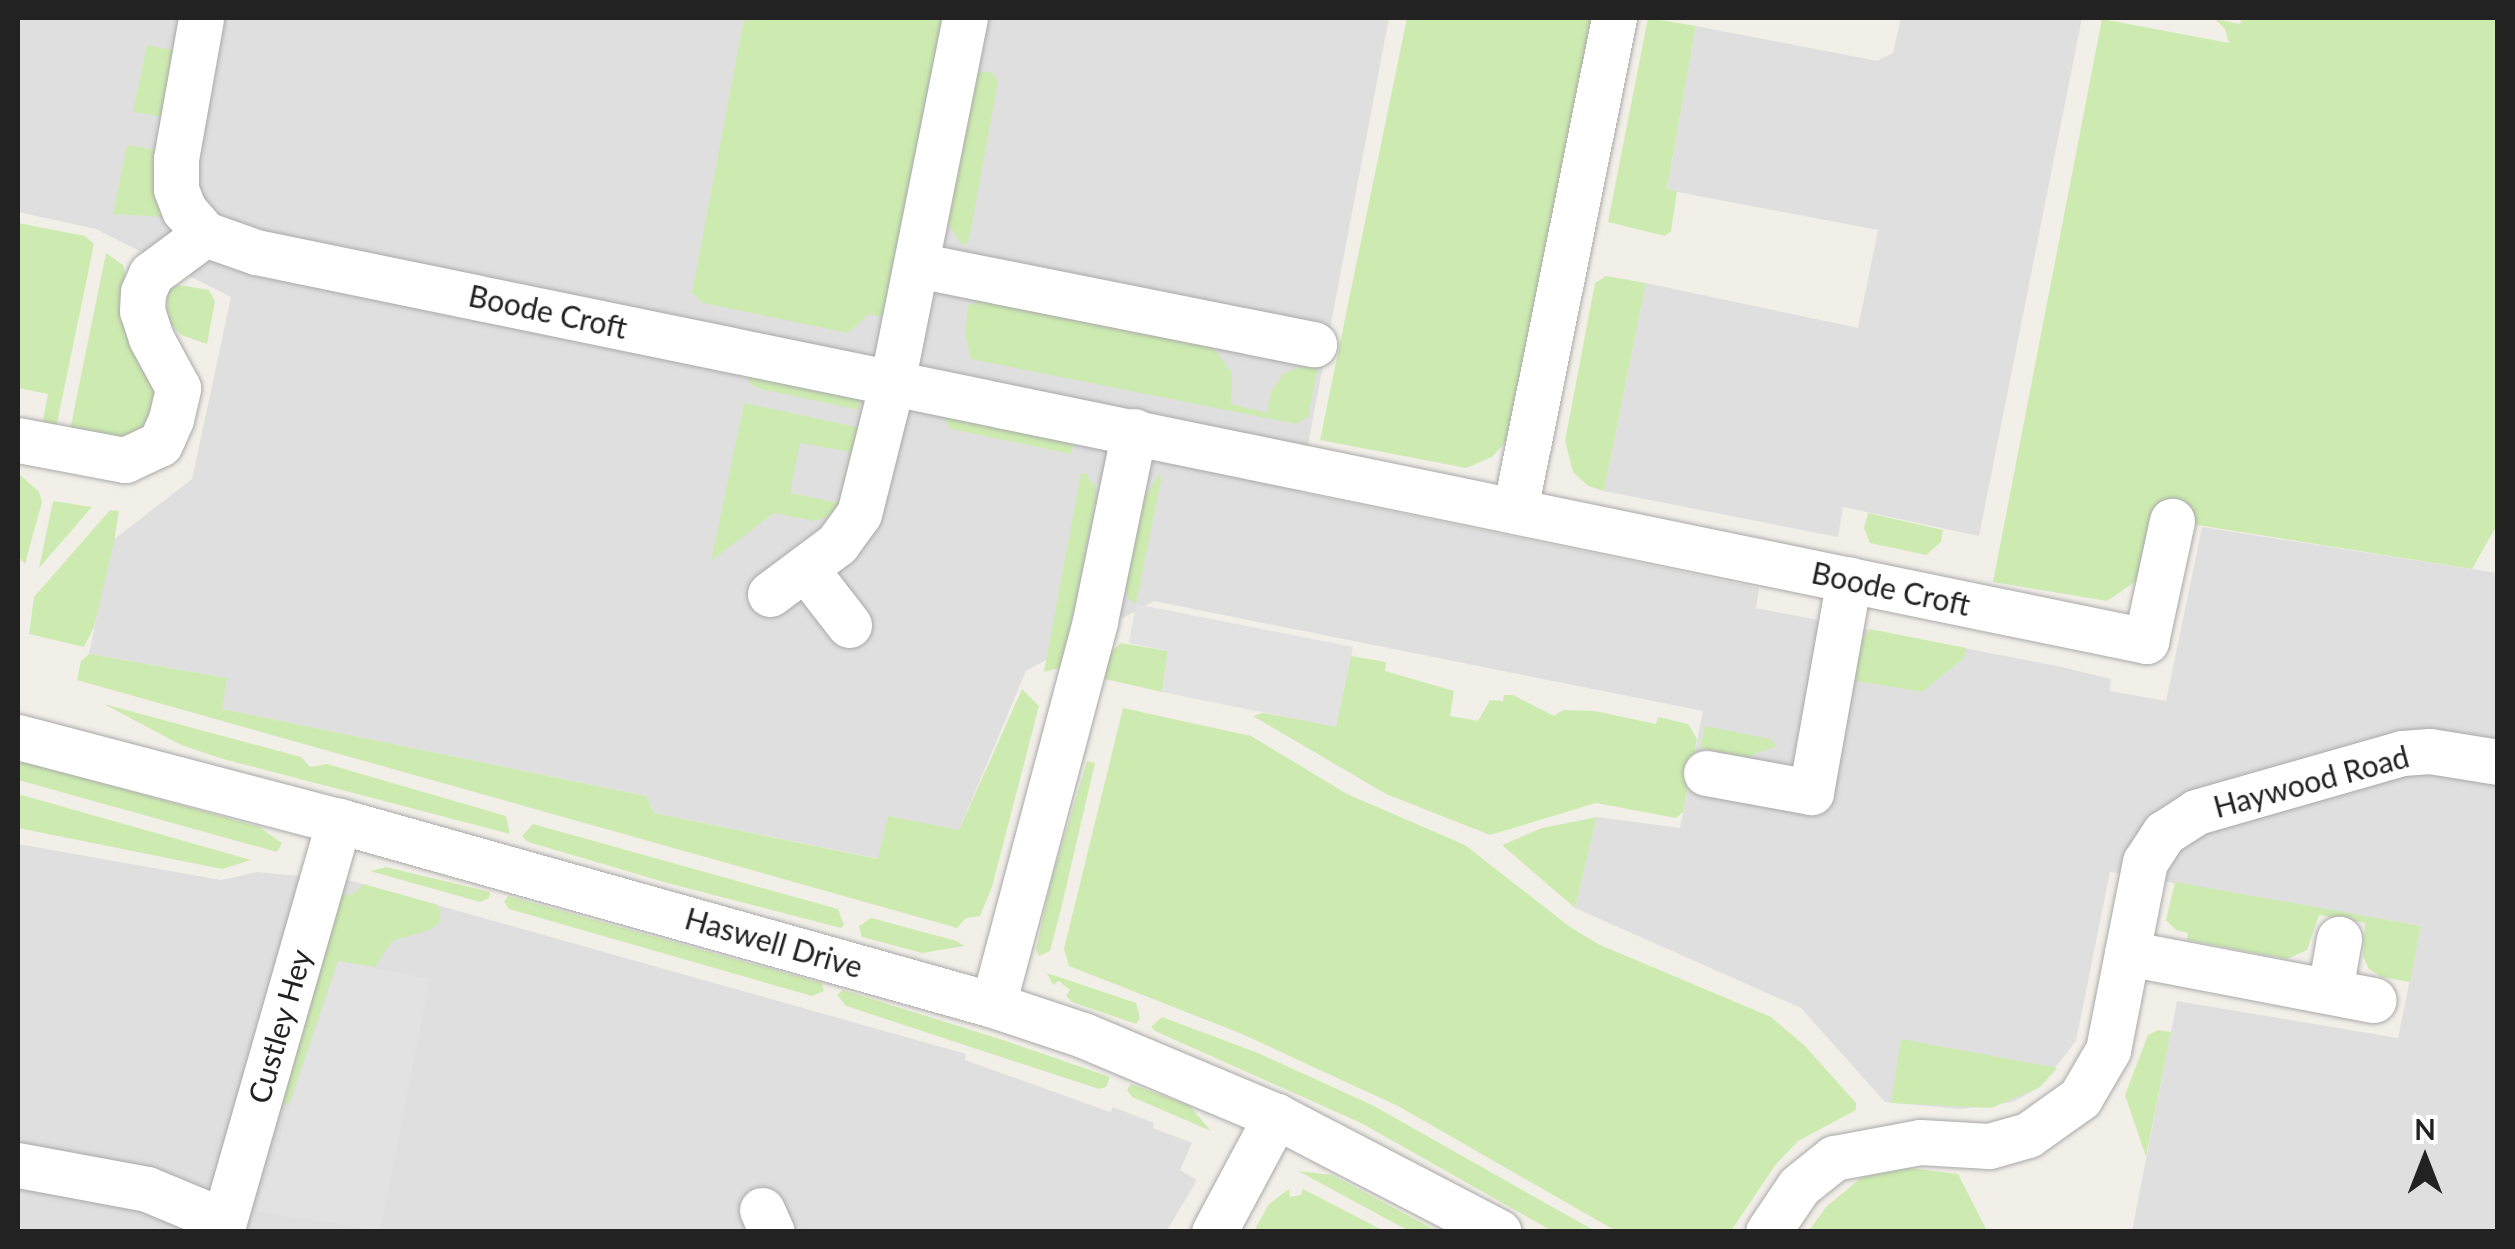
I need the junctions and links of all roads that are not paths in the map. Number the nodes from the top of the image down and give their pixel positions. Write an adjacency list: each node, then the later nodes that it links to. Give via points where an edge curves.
1 (201, 18): 4 (street, via 176,189)
2 (965, 18): 5 (street)
3 (1614, 18): 10 (street)
4 (205, 234): 7 (street, Boode Croft, via 256,252); 9 (street, via 150,274 142,292 151,338 178,388 160,444 125,460)
5 (917, 265): 6 (street); 7 (street)
6 (1314, 344)
7 (892, 384): 8 (street, Boode Croft); 13 (street, via 859,514 837,544 788,581)
8 (1134, 432): 10 (street, Boode Croft); 22 (street, via 1095,622)
9 (18, 440)
10 (1516, 510): 12 (street, Boode Croft)
11 (2172, 521): 12 (street, Boode Croft, via 2146,641)
12 (1848, 580): 16 (street, via 1811,792)
13 (849, 625)
14 (18, 738): 17 (street, Haswell Drive)
15 (2498, 762): 19 (street, Haywood Road, via 2402,753 2196,812 2164,833 2145,862)
16 (1706, 773)
17 (340, 820): 22 (street, Haswell Drive); 25 (street, Custley Hey)
18 (2339, 939): 20 (street)
19 (2127, 953): 20 (street); 28 (street, via 2108,1050 2080,1098 2050,1123 1988,1146 1920,1142 1834,1158 1799,1186)
20 (2330, 991): 21 (street)
21 (2374, 1000)
22 (993, 1004): 23 (street, Haswell Drive)
23 (1276, 1116): 26 (street); 27 (street, Haswell Drive)
24 (18, 1165): 25 (street, via 146,1189)
25 (223, 1226)
26 (1214, 1232)
27 (1499, 1232)
28 (1768, 1232)

